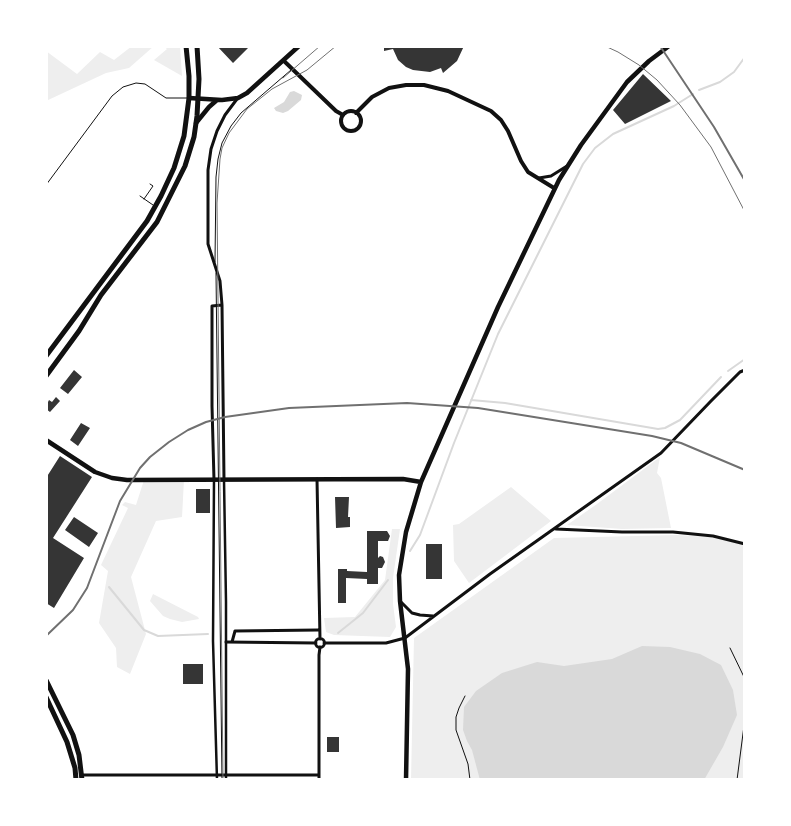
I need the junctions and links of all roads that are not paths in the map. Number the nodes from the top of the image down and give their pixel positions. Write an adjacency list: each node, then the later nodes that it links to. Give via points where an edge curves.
1 (186, 46): 7 (main road)
2 (197, 46): 9 (main road)
3 (299, 46): 5 (main road)
4 (669, 46): 14 (main road, via 627,82)
5 (284, 61): 6 (street); 8 (main road)
6 (292, 69): 12 (street); 22 (lane, via 241,113 222,143 216,177)
7 (189, 98): 9 (main road); 17 (lane, via 166,98 145,84 123,87 112,96); 21 (main road, via 181,148)
8 (238, 98): 10 (main road); 22 (street, via 217,131 208,170 208,244)
9 (199, 99): 10 (main road); 13 (main road)
10 (217, 100): 13 (main road)
11 (356, 113): 12 (street, via 352,111); 12 (street, via 361,124 352,131 342,127); 15 (street, via 372,97 389,88 424,85 448,91 501,120 528,172)
12 (343, 115)
13 (196, 123): 27 (main road, via 185,166 157,222 101,295)
14 (567, 166): 15 (street, via 551,176); 18 (main road)
15 (538, 178): 18 (street)
16 (150, 184): 20 (lane, via 153,186)
17 (46, 185)
18 (554, 188): 31 (main road)
19 (140, 196): 20 (lane)
20 (144, 199): 21 (lane)
21 (156, 207): 25 (main road)
22 (216, 267): 23 (street); 24 (lane)
23 (222, 305): 24 (street); 30 (street)
24 (214, 306): 30 (street, via 212,406)
25 (46, 356)
26 (745, 370): 32 (street, via 661,453)
27 (46, 376)
28 (46, 440): 30 (main road, via 95,472 112,478)
29 (317, 479): 30 (main road); 31 (main road, via 408,479); 36 (street)
30 (219, 480): 39 (street); 47 (lane); 47 (street, via 213,635)
31 (421, 482): 34 (main road, via 402,553)
32 (555, 529): 33 (street, via 673,532 713,536); 35 (street)
33 (745, 544)
34 (400, 601): 35 (street, via 412,613); 38 (main road)
35 (434, 616): 38 (street)
36 (318, 630): 37 (street); 40 (street, via 235,631)
37 (320, 638): 41 (street); 42 (street)
38 (405, 638): 42 (street, via 386,643); 50 (main road, via 408,669)
39 (226, 642): 40 (street); 47 (street)
40 (232, 642): 41 (street)
41 (316, 643): 43 (street)
42 (324, 643): 43 (street)
43 (320, 647): 48 (street)
44 (46, 680): 46 (main road, via 73,735)
45 (46, 697): 49 (main road, via 67,742)
46 (82, 778): 47 (street)
47 (221, 778): 48 (street)
48 (319, 778)
49 (76, 780)
50 (406, 780)

